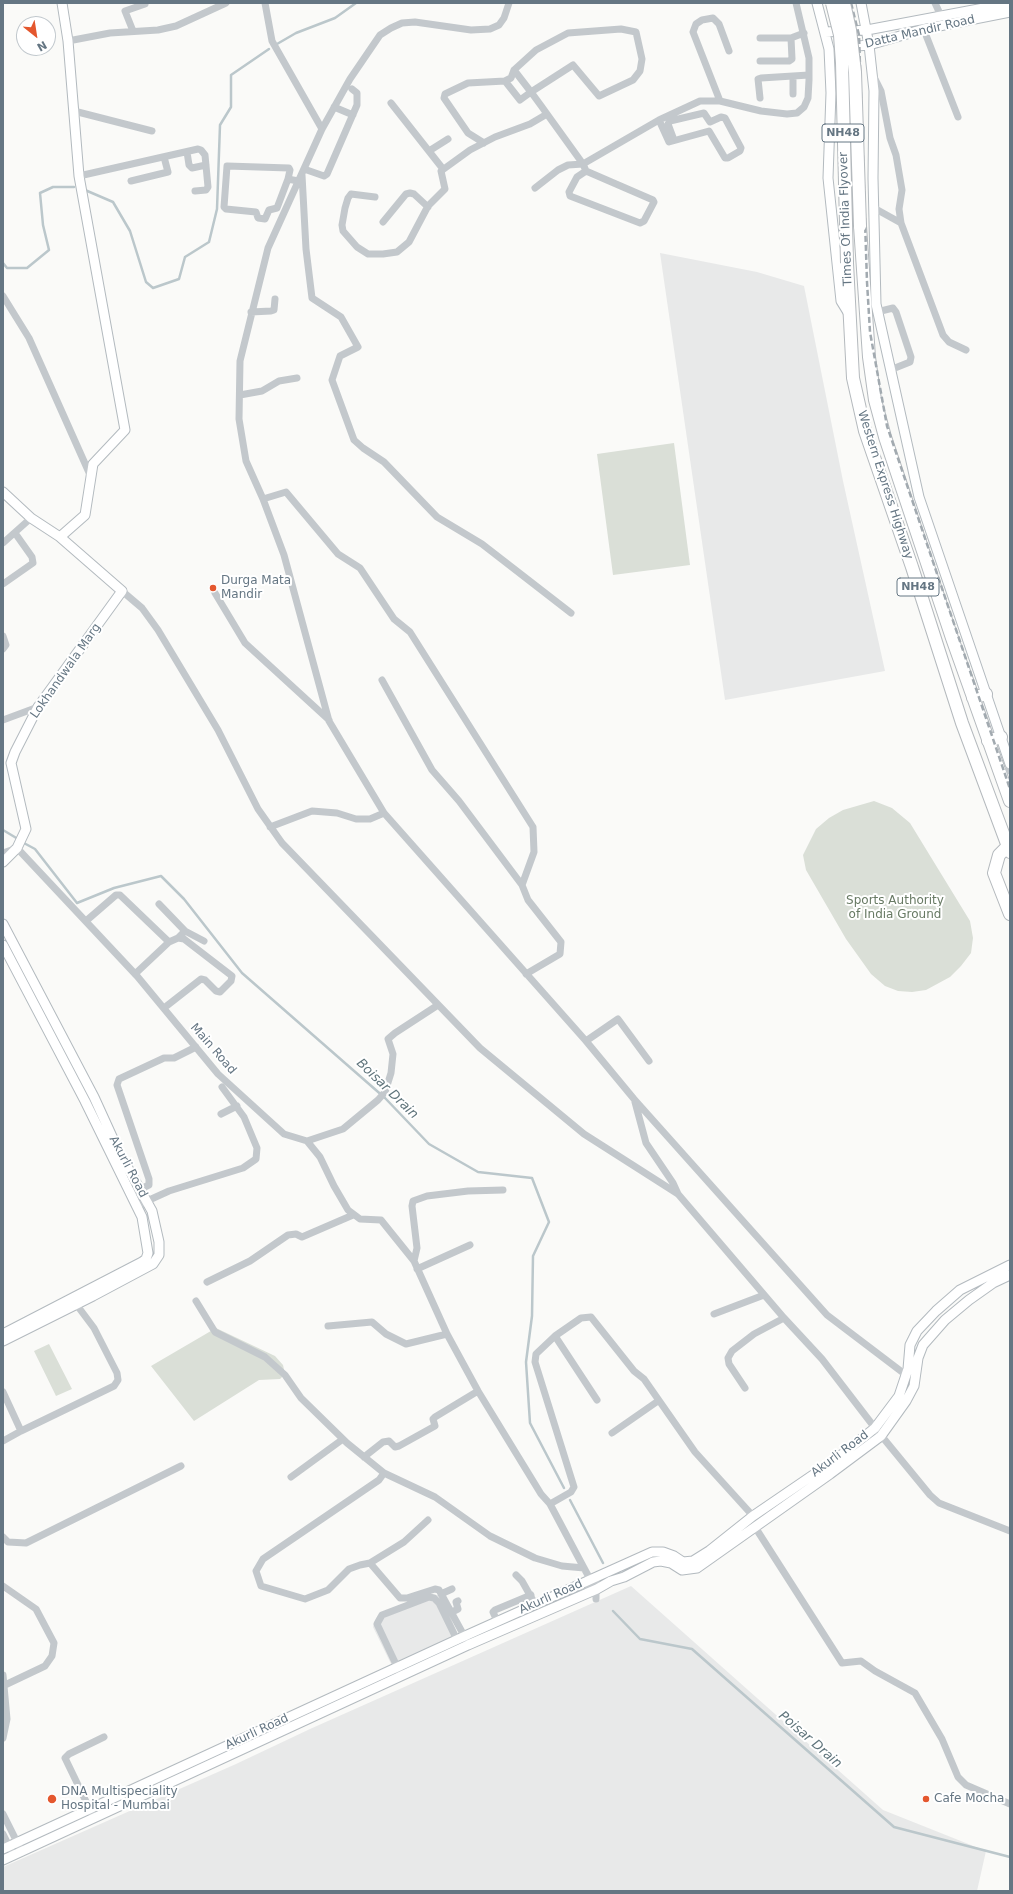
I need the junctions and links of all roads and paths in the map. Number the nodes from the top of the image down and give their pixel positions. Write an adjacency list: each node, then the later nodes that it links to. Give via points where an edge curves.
1 (62, 3): 23 (street)
2 (226, 3): 18 (street, via 176,26)
3 (265, 3): 46 (street, via 272,41)
4 (509, 3): 39 (street, via 499,25 490,29 471,30 415,22 402,23 391,28 380,35 350,78)
5 (796, 3): 20 (street)
6 (817, 3): 19 (street)
7 (832, 3): 76 (highway, Times Of India Flyover / NH48, bridge, via 840,35 842,63 847,263)
8 (844, 3): 74 (highway, Times Of India Flyover / NH48, bridge, via 855,72 856,149 863,261)
9 (861, 3): 17 (street)
10 (935, 3): 14 (street)
11 (1010, 3): 14 (street, Datta Mandir Road)
12 (145, 4): 18 (street, via 125,11)
13 (1010, 12): 16 (street, Datta Mandir Road)
14 (941, 16): 15 (street, Datta Mandir Road)
15 (920, 19): 16 (street); 17 (street, Datta Mandir Road)
16 (924, 29): 24 (street, Datta Mandir Road); 43 (street)
17 (866, 30): 19 (street, Datta Mandir Road); 24 (street)
18 (132, 32): 23 (street, via 110,33)
19 (825, 32): 25 (street)
20 (804, 33): 22 (street); 30 (street, via 809,58)
21 (760, 38): 22 (street)
22 (791, 38): 27 (street, via 792,59)
23 (68, 41): 40 (street)
24 (869, 44): 25 (street, Datta Mandir Road); 29 (street)
25 (829, 49): 76 (street, via 831,93 828,178 841,301)
26 (729, 51): 37 (street, via 719,24 713,18 696,24 693,32)
27 (760, 61)
28 (514, 70): 32 (street, via 511,78); 34 (street); 34 (street, via 536,50 568,33 621,29 636,32 642,59 640,71 633,80 599,96 573,64)
29 (872, 74): 69 (street); 71 (street, via 881,91 896,155 902,190 899,209)
30 (809, 75): 31 (street); 37 (street, via 808,98 804,107 797,113 761,111)
31 (793, 76): 35 (street); 36 (street, via 758,79)
32 (505, 81): 34 (street, via 520,100); 51 (street, via 468,84 445,94 444,98 468,133)
33 (352, 88): 42 (street, via 357,93 357,105)
34 (531, 92): 41 (street)
35 (793, 94)
36 (760, 98)
37 (720, 101): 44 (street, via 700,101)
38 (391, 103): 52 (street)
39 (334, 107): 42 (street); 46 (street)
40 (74, 111): 47 (street); 59 (street)
41 (547, 114): 51 (street); 56 (street)
42 (353, 115): 58 (street, via 327,174 324,176)
43 (958, 117)
44 (659, 120): 50 (street, via 669,142); 56 (street)
45 (710, 122): 48 (street); 48 (street, via 725,118 741,148 740,151 725,158); 50 (street, via 704,113 670,121 668,124)
46 (322, 129): 58 (street)
47 (152, 131)
48 (709, 131): 50 (street)
49 (448, 139): 52 (street)
50 (674, 140)
51 (484, 143): 57 (street)
52 (429, 151): 57 (street)
53 (187, 152): 54 (street); 55 (street, via 202,150); 55 (street, via 192,168)
54 (164, 157): 59 (street); 61 (street, via 168,172)
55 (206, 165): 64 (street, via 208,187 206,190)
56 (584, 167): 56 (street, via 653,200 644,221 640,223 570,196 569,192); 63 (street, via 568,165)
57 (443, 169): 68 (street, via 441,171 445,189)
58 (303, 170): 62 (street); 91 (street, via 306,249 312,298 341,317 358,347 340,356 332,380 354,440 384,462 437,517 482,544)
59 (79, 176): 81 (street, via 125,430 93,464)
60 (288, 179): 62 (street); 66 (street); 66 (street, via 289,168 227,166 224,207 226,209 256,212 258,218 265,219 269,210 275,210)
61 (131, 181)
62 (298, 181): 67 (street)
63 (534, 188)
64 (195, 192)
65 (375, 197): 68 (street, via 351,194 342,225 349,239 368,254 397,252 409,242)
66 (279, 202): 67 (street)
67 (288, 204): 75 (street, via 268,248)
68 (428, 207): 70 (street, via 414,194 406,194)
69 (874, 208): 71 (street); 74 (street)
70 (383, 222)
71 (901, 223): 77 (street, via 943,335 949,342)
72 (3, 296): 81 (street, via 29,338)
73 (275, 299): 75 (street, via 274,310 271,312)
74 (874, 310): 78 (street); 78 (street, via 893,308 911,357 910,362); 96 (highway, Western Express Highway / NH48, via 871,373 875,400)
75 (251, 312): 80 (street, via 240,361)
76 (851, 316): 108 (highway, Western Express Highway / NH48, via 853,378 864,431 912,567 962,723)
77 (966, 350)
78 (890, 370): 95 (street, via 919,497)
79 (297, 378): 80 (street, via 279,381 262,391)
80 (240, 395): 83 (street, via 239,419 246,461)
81 (91, 477): 86 (street, via 85,515)
82 (3, 492): 84 (street)
83 (263, 499): 99 (street, via 284,555); 111 (street, via 286,492 338,554 360,568 394,619 410,632 533,828 534,852)
84 (31, 518): 85 (street); 86 (street)
85 (15, 533): 87 (street); 88 (street, via 32,557 33,563)
86 (60, 536): 89 (street)
87 (3, 543)
88 (3, 584)
89 (122, 591): 97 (street, Lokhandwala Marg); 106 (street, via 142,608 179,663)
90 (216, 593): 99 (street, via 245,643)
91 (571, 613)
92 (3, 636): 93 (street, via 6,645)
93 (3, 649)
94 (382, 680): 111 (street, via 432,770)
95 (986, 694): 96 (highway); 100 (street)
96 (973, 698): 101 (highway, Western Express Highway / NH48)
97 (38, 707): 98 (street); 107 (street, Lokhandwala Marg, via 11,763 26,829)
98 (3, 720)
99 (329, 720): 105 (street)
100 (1001, 737): 101 (highway); 102 (street)
101 (988, 741): 103 (highway, Western Express Highway / NH48)
102 (1010, 764)
103 (1005, 772): 104 (highway, Western Express Highway / NH48)
104 (1010, 801)
105 (384, 813): 106 (street, via 370,819 356,819 337,813 312,811); 122 (street)
106 (270, 827): 123 (street)
107 (18, 847): 109 (street); 110 (street, Lokhandwala Marg); 114 (street, Main Road)
108 (1009, 849): 113 (highway, via 999,855 994,873)
109 (3, 853)
110 (3, 862)
111 (522, 885): 122 (street, via 528,900 561,942 560,954)
112 (159, 904): 116 (street)
113 (1010, 914)
114 (86, 921): 119 (street, via 116,895 120,895); 121 (street, Main Road)
115 (3, 924): 129 (street, Akurli Road)
116 (185, 930): 117 (street); 118 (street)
117 (178, 938): 119 (street); 124 (street, via 184,939 232,976 231,981 220,992 216,992 205,980 201,980)
118 (204, 941)
119 (169, 942): 121 (street)
120 (3, 945): 131 (street, Akurli Road)
121 (135, 974): 124 (street, Main Road)
122 (526, 974): 125 (street)
123 (438, 1005): 136 (street, via 388,1039 393,1054 391,1073 382,1095 343,1129); 140 (street, via 480,1048 584,1134)
124 (164, 1008): 126 (street, Main Road)
125 (586, 1041): 127 (street, via 618,1019); 130 (street)
126 (196, 1046): 136 (street, Main Road, via 218,1074 284,1134); 137 (street, via 174,1058 164,1058 119,1080 117,1085 149,1179 150,1184)
127 (649, 1061)
128 (222, 1087): 132 (street)
129 (94, 1097): 131 (street); 134 (street, Akurli Road)
130 (634, 1100): 140 (street, via 646,1143); 164 (street, via 827,1315)
131 (85, 1101): 135 (street, Akurli Road)
132 (237, 1106): 133 (street); 141 (street, via 257,1148 256,1159 243,1168 169,1191)
133 (221, 1114)
134 (109, 1130): 135 (street); 137 (street, Akurli Road)
135 (100, 1134): 139 (street, Akurli Road)
136 (307, 1141): 143 (street, via 320,1157 334,1186)
137 (140, 1190): 139 (street); 141 (street, Akurli Road)
138 (503, 1190): 147 (street, via 454,1192 413,1201 417,1248)
139 (130, 1194): 142 (street, Akurli Road)
140 (678, 1194): 153 (street)
141 (146, 1202): 142 (street); 146 (street, Akurli Road, via 152,1211 159,1242)
142 (136, 1206): 145 (street, Akurli Road, via 142,1217)
143 (353, 1215): 147 (street, via 360,1219 381,1220); 152 (street, via 302,1237 296,1234 288,1235 250,1261)
144 (470, 1246): 149 (street)
145 (148, 1253): 146 (street); 150 (street, via 146,1259)
146 (159, 1255): 150 (street, via 154,1264)
147 (414, 1261): 149 (street)
148 (1010, 1264): 164 (street, Akurli Road, via 960,1290 917,1331 910,1345)
149 (417, 1268): 161 (street)
150 (130, 1272): 155 (street)
151 (1010, 1275): 173 (street, Akurli Road, via 993,1283 969,1300 945,1320 922,1345 914,1386)
152 (207, 1282)
153 (764, 1295): 156 (street); 158 (street)
154 (196, 1301): 174 (street, via 215,1332 265,1357 285,1375 301,1398)
155 (74, 1302): 157 (street); 171 (street, via 94,1328 117,1373 118,1380 114,1386)
156 (714, 1314)
157 (47, 1315): 160 (street); 163 (street)
158 (784, 1318): 165 (street, via 754,1334 732,1351 728,1358 729,1364); 170 (street, via 822,1359)
159 (328, 1326): 161 (street, via 372,1322 386,1334 406,1344)
160 (3, 1334)
161 (448, 1334): 166 (street)
162 (555, 1336): 168 (street); 169 (street, via 582,1318 591,1316 634,1371 644,1379); 180 (street, via 536,1354 535,1362 574,1487 571,1492)
163 (3, 1341)
164 (906, 1375): 170 (street, Akurli Road, via 899,1396)
165 (745, 1388)
166 (478, 1391): 176 (street, via 435,1417 435,1426 396,1447 389,1442 383,1442); 180 (street, via 541,1494)
167 (3, 1392): 171 (street)
168 (597, 1400)
169 (658, 1401): 172 (street); 181 (street, via 695,1452)
170 (875, 1428): 173 (street); 181 (street, Akurli Road, via 835,1460)
171 (21, 1431): 175 (street)
172 (612, 1433)
173 (881, 1436): 183 (street, Akurli Road); 184 (street, via 921,1485 939,1502)
174 (343, 1439): 176 (street); 179 (street)
175 (3, 1441)
176 (364, 1457): 178 (street)
177 (181, 1466): 185 (street, via 26,1543 8,1542)
178 (384, 1473): 186 (street, via 379,1480 263,1559 258,1564 256,1572 261,1586 305,1599 328,1590 350,1569); 187 (street, via 434,1497 490,1536 535,1558 562,1566)
179 (291, 1477)
180 (550, 1504): 187 (street)
181 (754, 1516): 189 (street, Akurli Road, via 693,1561 683,1562 663,1552 652,1552)
182 (428, 1520): 186 (street, via 404,1542)
183 (755, 1527): 193 (street, Akurli Road, via 697,1568 682,1570 661,1561 653,1562 611,1581); 218 (street, via 842,1663 861,1661 915,1693 942,1739 958,1777 966,1785)
184 (1010, 1531)
185 (3, 1537)
186 (370, 1563): 192 (street, via 400,1598 435,1589)
187 (584, 1568): 189 (street)
188 (516, 1575): 194 (street)
189 (593, 1578): 193 (street); 196 (street, Akurli Road)
190 (3, 1586): 204 (street, via 36,1609 54,1642 52,1656 45,1666)
191 (452, 1589): 192 (street)
192 (441, 1594): 197 (street)
193 (594, 1594): 198 (street, Akurli Road)
194 (531, 1595): 196 (street); 199 (street, via 495,1610 493,1612)
195 (458, 1601): 197 (street, via 458,1609)
196 (538, 1602): 198 (street); 199 (street, Akurli Road)
197 (452, 1612): 200 (street)
198 (545, 1612): 201 (street, Akurli Road)
199 (497, 1621): 200 (street, Akurli Road)
200 (461, 1638): 201 (street); 202 (street, Akurli Road); 202 (street, via 434,1598 429,1597 382,1616 377,1624)
201 (469, 1644): 202 (street, Akurli Road)
202 (399, 1671): 205 (street, Akurli Road)
203 (3, 1675): 204 (street)
204 (5, 1685): 208 (street, via 7,1719)
205 (350, 1694): 206 (street, Akurli Road); 209 (street, Akurli Road)
206 (257, 1732): 209 (street); 210 (street, Akurli Road)
207 (104, 1737): 219 (street, via 65,1758)
208 (3, 1738)
209 (261, 1741): 211 (street, Akurli Road)
210 (224, 1747): 211 (street); 212 (street, Akurli Road)
211 (228, 1756): 213 (street, Akurli Road)
212 (197, 1759): 213 (street); 214 (street, Akurli Road)
213 (202, 1768): 215 (street, Akurli Road)
214 (167, 1773): 215 (street); 216 (street, Akurli Road)
215 (172, 1782): 217 (street, Akurli Road)
216 (128, 1791): 217 (street); 219 (street, Akurli Road)
217 (133, 1800): 221 (street, Akurli Road)
218 (1010, 1804)
219 (89, 1809): 221 (street); 222 (street, Akurli Road)
220 (3, 1814): 225 (street)
221 (94, 1818): 223 (street, Akurli Road)
222 (61, 1822): 223 (street); 225 (street, Akurli Road)
223 (66, 1831): 226 (street, Akurli Road)
224 (3, 1834): 225 (street)
225 (10, 1846): 226 (street)
226 (18, 1854): 227 (street, Akurli Road)
227 (3, 1860)

